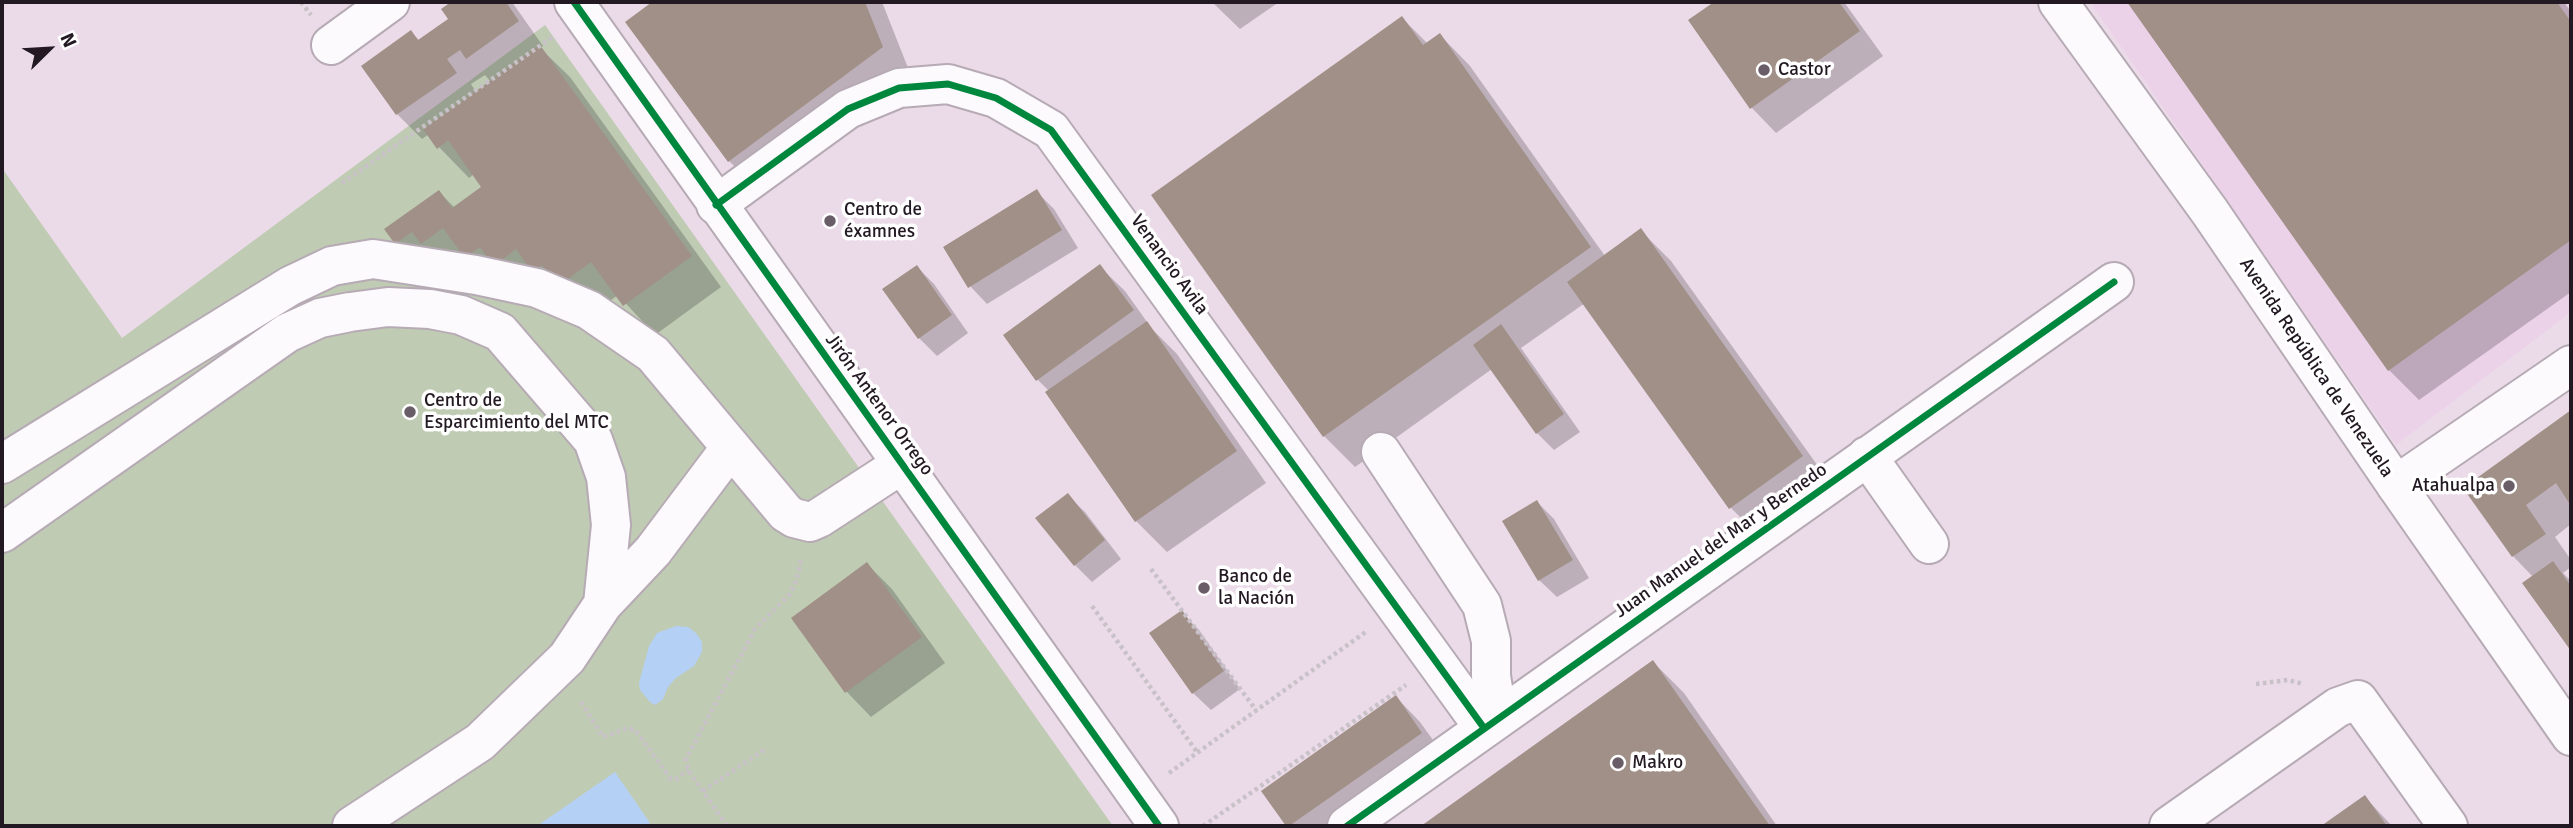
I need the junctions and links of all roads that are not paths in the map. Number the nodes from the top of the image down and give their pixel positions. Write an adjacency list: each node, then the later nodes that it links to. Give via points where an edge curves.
1 (390, 2): 4 (street)
2 (2058, 2): 13 (street, Avenida República de Venezuela, via 2210,212)
3 (568, 17): 5 (street, Jirón Antenor Orrego)
4 (331, 44)
5 (716, 205): 12 (street, Jirón Antenor Orrego); 17 (street, Venancio Avila, via 848,109 898,88 948,84 996,98 1051,130 1437,663)
6 (2114, 282): 10 (street, Juan Manuel del Mar y Bernedo)
7 (2571, 365): 13 (street)
8 (731, 447): 11 (street, via 653,354 589,310 537,288 373,259 331,266 290,286); 12 (street, via 786,513 810,522); 16 (street, via 653,551)
9 (1381, 452): 17 (street, via 1482,605 1492,641)
10 (1867, 456): 15 (street); 17 (street, Juan Manuel del Mar y Bernedo)
11 (2, 464)
12 (902, 464): 20 (street, Jirón Antenor Orrego)
13 (2396, 485): 18 (street, Avenida República de Venezuela)
14 (2, 534): 16 (street, via 287,333 320,318 350,312 388,307 429,309 461,315 500,332 593,440 606,477 611,526)
15 (1929, 544)
16 (603, 604): 19 (street, via 566,658 481,742)
17 (1491, 723): 21 (street, Juan Manuel del Mar y Bernedo)
18 (2571, 736)
19 (352, 826)
20 (1159, 826)
21 (1347, 826)
22 (2169, 826): 23 (street, via 2338,707 2358,700)
23 (2448, 826)

